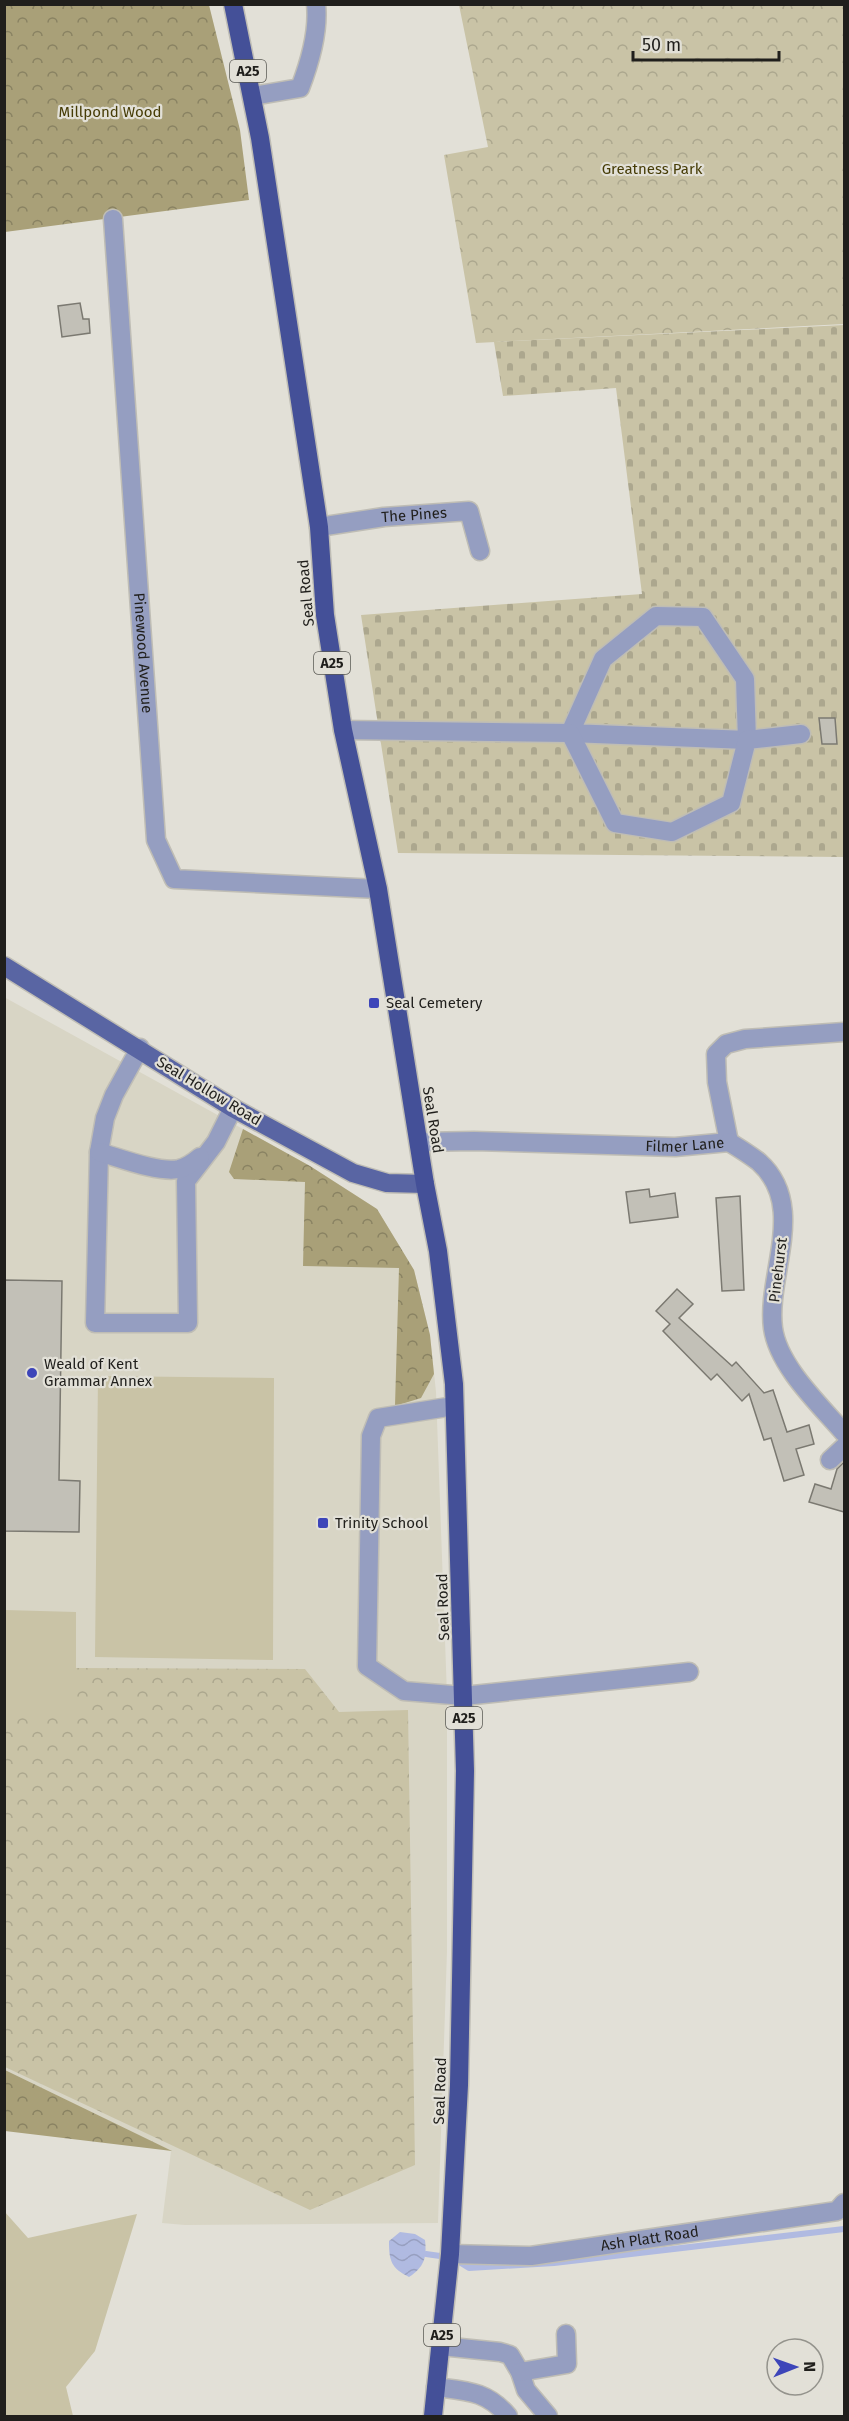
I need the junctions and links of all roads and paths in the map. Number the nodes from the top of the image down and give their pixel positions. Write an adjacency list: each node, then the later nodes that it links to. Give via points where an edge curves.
1 (232, 4): 3 (highway, Seal Road / A25)
2 (316, 4): 3 (street, via 309,64 300,88)
3 (253, 96): 5 (highway, Seal Road / A25)
4 (113, 219): 11 (street, Pinewood Avenue, via 156,840 174,879)
5 (319, 527): 6 (street, The Pines, via 384,517 469,511); 7 (highway, Seal Road / A25, via 325,615)
6 (480, 551)
7 (343, 730): 8 (street); 11 (highway, Seal Road / A25)
8 (570, 733): 10 (street); 10 (street, via 615,823 672,832 731,803); 10 (street, via 603,659 656,616 703,617 745,679)
9 (801, 734): 10 (street)
10 (747, 740)
11 (378, 889): 16 (highway, Seal Road / A25)
12 (5, 969): 14 (main road, Seal Hollow Road)
13 (844, 1032): 17 (street, Filmer Lane, via 745,1039 726,1044 716,1054 717,1082)
14 (140, 1048): 15 (main road, Seal Hollow Road); 18 (street, via 114,1095)
15 (232, 1107): 19 (street, via 216,1142); 20 (main road, Seal Hollow Road, via 353,1173 387,1183)
16 (419, 1142): 17 (street, Filmer Lane, via 675,1147); 20 (highway, Seal Road / A25)
17 (729, 1142): 22 (street, Pinehurst, via 760,1163 781,1197 784,1236 774,1290 773,1330 788,1367)
18 (99, 1152): 19 (street, via 147,1166 177,1169); 19 (street, via 95,1323 188,1323 186,1181)
19 (204, 1155)
20 (425, 1184): 21 (highway, Seal Road / A25, via 438,1251)
21 (454, 1406): 26 (highway, Seal Road / A25); 26 (street, via 378,1418 371,1436 367,1666 404,1691)
22 (844, 1433)
23 (844, 1447): 24 (street)
24 (830, 1460)
25 (689, 1672): 26 (street)
26 (464, 1696): 28 (highway, Seal Road / A25, via 459,2085)
27 (844, 2203): 28 (street, Ash Platt Road, via 837,2211 531,2256)
28 (450, 2254): 30 (highway, A25)
29 (566, 2334): 31 (street, via 571,2366)
30 (441, 2346): 31 (street, via 506,2353); 32 (highway, A25)
31 (520, 2372): 35 (street, via 526,2390)
32 (436, 2387): 33 (street, via 482,2395); 34 (highway, A25)
33 (505, 2413)
34 (433, 2416)
35 (548, 2416)

